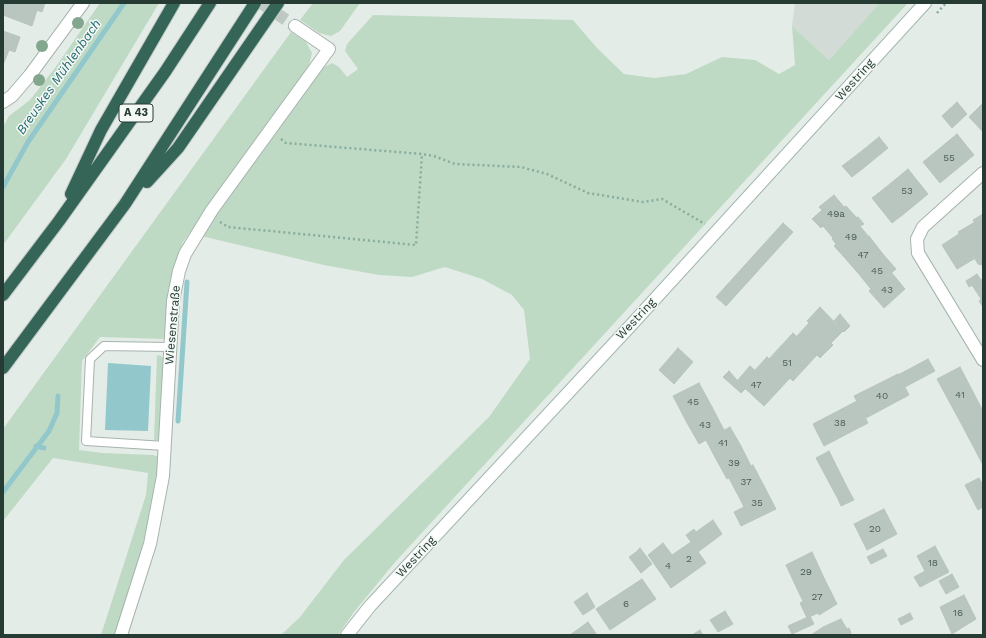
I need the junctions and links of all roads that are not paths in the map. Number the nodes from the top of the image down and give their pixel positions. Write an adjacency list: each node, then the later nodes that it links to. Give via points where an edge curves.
1 (83, 3): 8 (street, via 30,75 12,96)
2 (174, 3): 11 (highway, via 101,130)
3 (210, 3): 11 (highway, A 43, via 165,72)
4 (255, 3): 10 (highway)
5 (278, 3): 10 (highway, via 178,148)
6 (925, 3): 18 (street, Westring, via 370,606)
7 (296, 26): 13 (street, Wiesenstraße, via 328,48 208,216 185,254 173,301)
8 (3, 102)
9 (983, 173): 14 (street, via 923,227 917,239 918,253)
10 (125, 204): 15 (highway)
11 (59, 221): 12 (highway, A 43)
12 (3, 295)
13 (170, 347): 16 (street, Wiesenstraße); 16 (lane, via 104,346 90,359 86,441)
14 (983, 360)
15 (3, 368)
16 (165, 446): 17 (street, Wiesenstraße, via 163,476 150,544)
17 (121, 635)
18 (347, 635)

